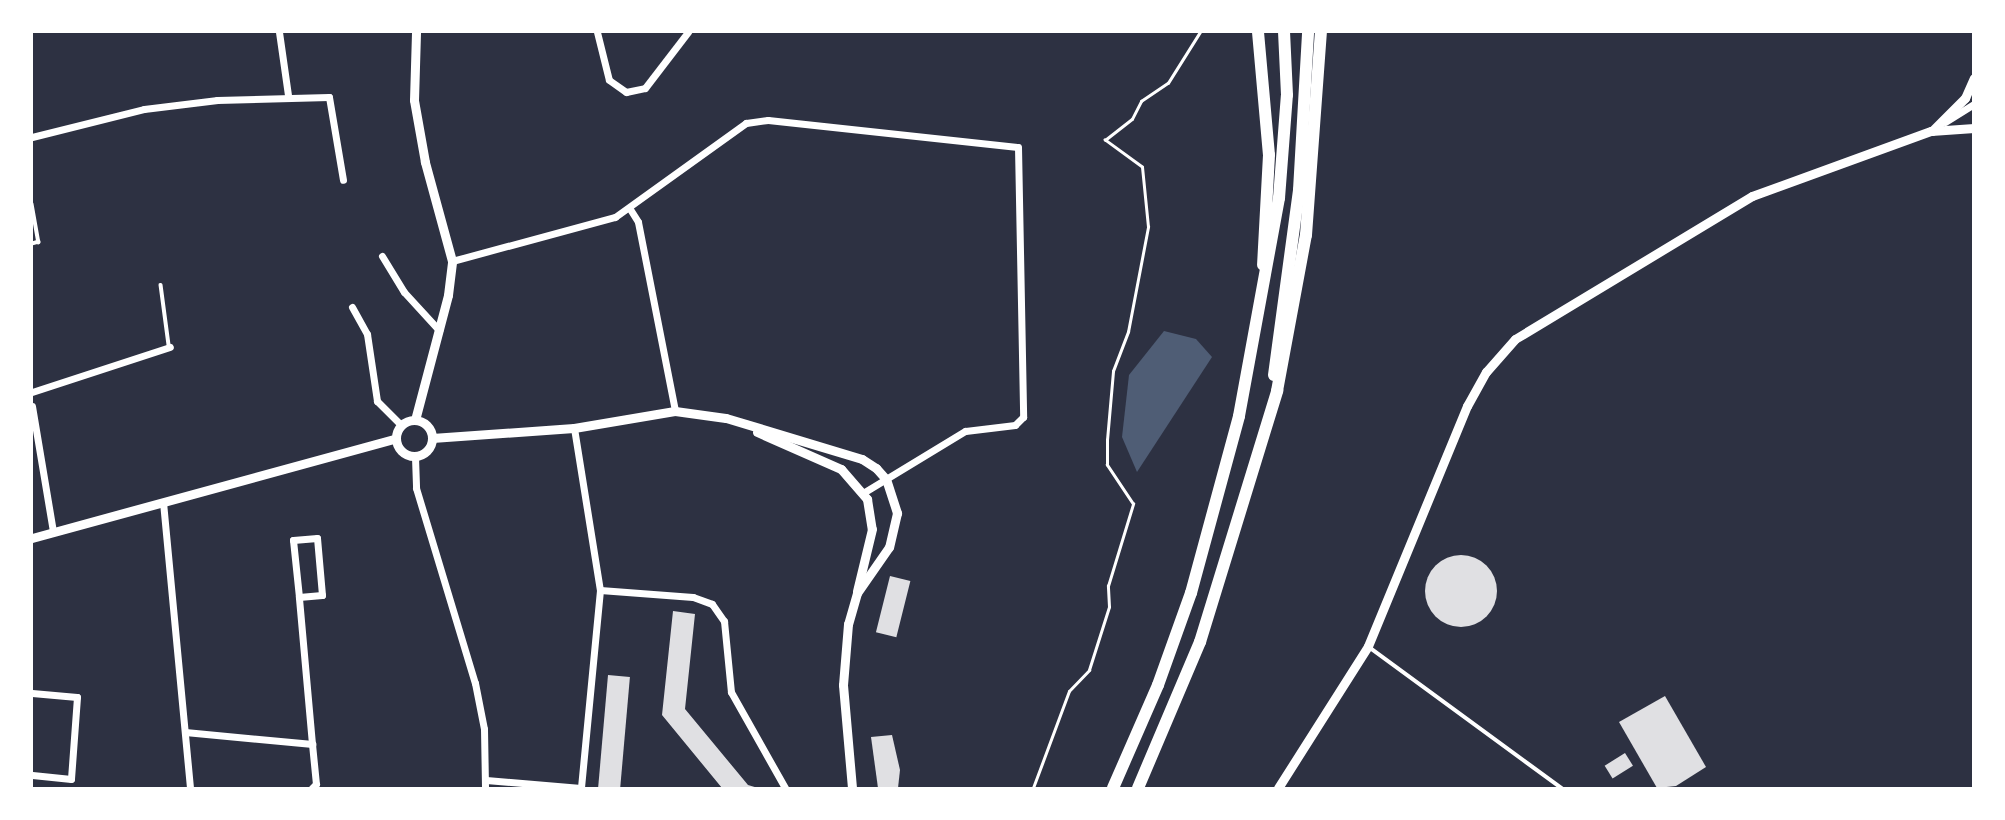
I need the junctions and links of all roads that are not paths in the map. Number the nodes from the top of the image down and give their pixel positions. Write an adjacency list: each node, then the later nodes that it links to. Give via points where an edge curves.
1 (279, 32): 10 (street)
2 (416, 32): 20 (street, via 414,100 425,162)
3 (597, 32): 4 (street, via 609,80 626,92 645,88)
4 (688, 32)
5 (1258, 32): 22 (highway, via 1269,155)
6 (1283, 32): 22 (highway, via 1287,96 1279,198)
7 (1308, 32): 29 (highway, via 1301,178)
8 (1321, 32): 29 (highway, via 1306,235 1290,335)
9 (1973, 78): 13 (street, via 1965,98)
10 (288, 95): 14 (street, via 144,109); 15 (street, via 330,97)
11 (1973, 104): 13 (street)
12 (1973, 128): 13 (street)
13 (1931, 131): 45 (street, via 1752,197 1516,340 1486,372 1467,406)
14 (32, 137)
15 (343, 180)
16 (32, 204): 18 (lane, via 38,242)
17 (630, 209): 20 (street); 28 (street, via 638,222); 37 (street, via 746,123 768,120 1018,147 1023,417 1016,425 965,431)
18 (32, 244)
19 (382, 256): 24 (street, via 404,292)
20 (452, 261): 24 (street)
21 (161, 285): 25 (lane)
22 (1263, 297): 58 (highway, via 1239,416 1191,593)
23 (352, 307): 32 (street, via 367,334 377,401)
24 (439, 330): 31 (street)
25 (170, 347): 26 (street)
26 (32, 392)
27 (32, 406): 40 (street)
28 (675, 411): 30 (street); 33 (street)
29 (1271, 411): 59 (highway, via 1200,642)
30 (726, 418): 37 (street, via 862,459); 38 (street, via 841,469)
31 (415, 420): 32 (street); 34 (street, via 429,428)
32 (401, 425): 35 (street)
33 (573, 428): 34 (street); 42 (street)
34 (432, 438): 36 (street, via 427,451)
35 (395, 439): 36 (street, via 401,452); 39 (street)
36 (415, 457): 51 (street, via 416,488 475,682 484,729)
37 (886, 479): 38 (street); 43 (street, via 897,513 895,530 889,547)
38 (863, 493): 43 (street, via 872,529)
39 (163, 502): 40 (street); 47 (street)
40 (53, 532): 41 (street)
41 (32, 538)
42 (600, 590): 55 (street); 56 (street, via 693,597 712,604 724,621 731,692)
43 (857, 593): 57 (street, via 848,624 843,676)
44 (299, 597): 44 (street, via 323,595 317,538 293,540); 48 (street)
45 (1368, 646): 60 (street); 61 (lane)
46 (32, 693): 50 (street, via 77,697)
47 (186, 732): 48 (street); 53 (street)
48 (312, 744): 54 (street, via 316,784)
49 (32, 775): 50 (street)
50 (71, 779): 52 (street)
51 (486, 784): 55 (street)
52 (72, 789)
53 (190, 789)
54 (312, 789)
55 (581, 789)
56 (785, 789)
57 (852, 789)
58 (1113, 789)
59 (1138, 789)
60 (1278, 789)
61 (1562, 789)

